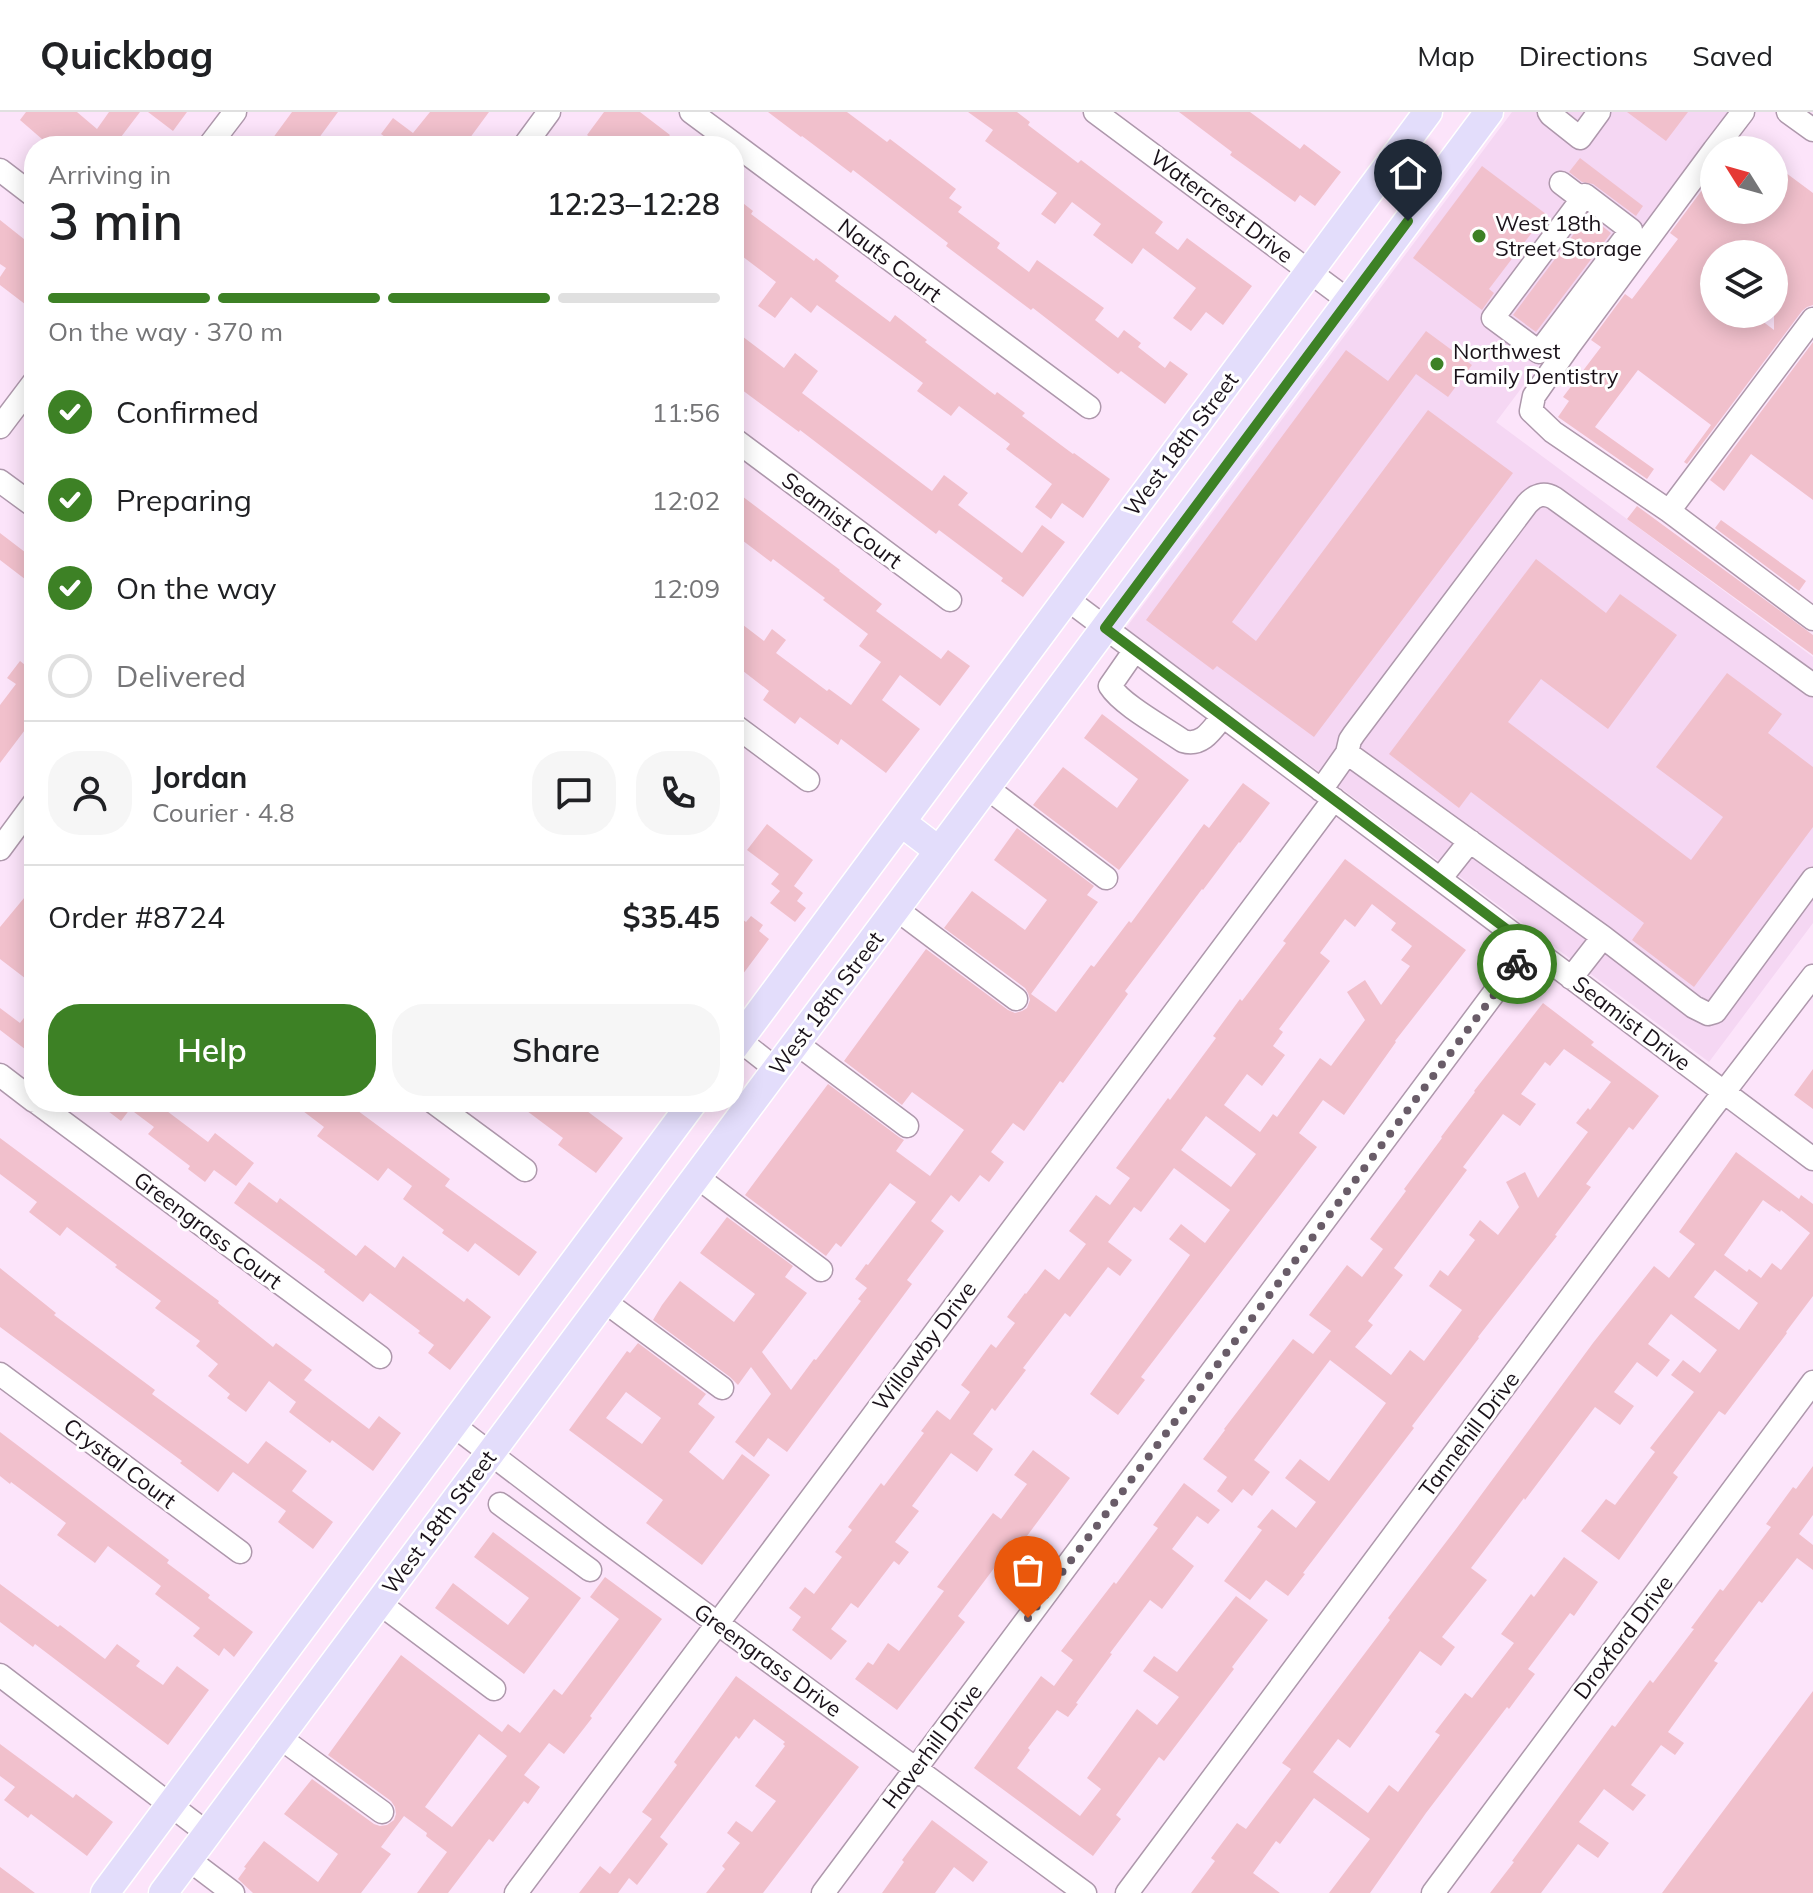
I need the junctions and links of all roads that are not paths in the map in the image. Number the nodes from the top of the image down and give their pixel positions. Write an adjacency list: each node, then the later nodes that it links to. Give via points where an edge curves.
1 (235, 112): 12 (street)
2 (549, 112): 13 (street)
3 (691, 112): 14 (street, Nauts Court)
4 (1095, 112): 22 (street, Watercrest Drive)
5 (1428, 112): 22 (main road, West 18th Street)
6 (1489, 112): 23 (main road, West 18th Street)
7 (1549, 112): 8 (street, via 1580,138)
8 (1599, 112)
9 (1743, 112): 15 (street)
10 (1788, 112): 11 (street)
11 (1813, 130)
12 (217, 136)
13 (531, 136)
14 (723, 136)
15 (1725, 136)
16 (744, 151): 26 (street, Nauts Court)
17 (1700, 169): 31 (street, via 1534,396 1531,411 1553,432)
18 (0, 170): 20 (street)
19 (1561, 183): 21 (street)
20 (24, 188)
21 (1582, 199): 21 (street, via 1493,318 1539,352 1631,230 1585,195)
22 (1309, 272): 23 (street, Watercrest Drive); 32 (main road, West 18th Street)
23 (1349, 301): 35 (main road, West 18th Street)
24 (1813, 319): 31 (street)
25 (24, 395): 27 (street)
26 (1089, 407)
27 (0, 427)
28 (744, 446): 33 (street, Seamist Court)
29 (0, 481): 30 (street)
30 (24, 499)
31 (1669, 511): 34 (street)
32 (1067, 599): 35 (street, Seamist Drive); 45 (main road, West 18th Street)
33 (950, 600)
34 (1813, 619)
35 (1105, 628): 36 (street, Seamist Drive); 42 (main road, West 18th Street)
36 (1135, 650): 38 (street, Seamist Drive); 38 (street, via 1110,686 1127,703 1189,744 1199,742)
37 (1813, 685): 40 (street, Willowby Drive, via 1547,494 1527,504 1354,734)
38 (1223, 716): 43 (street, Seamist Drive)
39 (744, 732): 41 (street)
40 (1347, 753): 43 (street, Willowby Drive); 46 (street)
41 (808, 780)
42 (987, 788): 48 (main road, West 18th Street); 49 (street)
43 (1327, 794): 50 (street, Seamist Drive); 85 (street, Willowby Drive)
44 (24, 817): 47 (street)
45 (901, 822): 48 (main road); 58 (main road, West 18th Street)
46 (1470, 841): 50 (street); 53 (street)
47 (0, 849)
48 (939, 851): 52 (main road, West 18th Street)
49 (1106, 878)
50 (1440, 879): 54 (street, Seamist Drive)
51 (1813, 879): 53 (street, via 1715,1012 1708,1014)
52 (896, 909): 57 (street); 59 (main road, West 18th Street)
53 (1603, 937): 56 (street)
54 (1529, 946): 56 (street, Seamist Drive); 90 (street, Haverhill Drive)
55 (1813, 976): 63 (street, Tannehill Drive)
56 (1571, 978): 63 (street, Seamist Drive)
57 (1016, 999)
58 (744, 1030)
59 (796, 1043): 61 (main road, West 18th Street); 68 (street)
60 (744, 1047): 61 (street)
61 (776, 1069): 71 (main road, West 18th Street)
62 (0, 1075): 64 (street, Greengrass Court)
63 (1724, 1092): 69 (street, Seamist Drive); 101 (street, Tannehill Drive)
64 (24, 1093)
65 (50, 1112): 74 (street, Greengrass Court)
66 (447, 1112): 70 (street)
67 (686, 1112): 78 (main road)
68 (907, 1126)
69 (1813, 1159)
70 (525, 1170)
71 (697, 1177): 72 (street); 73 (main road, West 18th Street)
72 (821, 1270)
73 (604, 1301): 77 (street); 79 (main road, West 18th Street)
74 (380, 1357)
75 (0, 1374): 82 (street, Crystal Court)
76 (1813, 1382): 102 (street, Droxford Drive)
77 (722, 1388)
78 (453, 1425): 79 (street, Greengrass Drive); 84 (main road)
79 (490, 1453): 80 (street, Greengrass Drive); 83 (main road, West 18th Street)
80 (522, 1476): 81 (street, Greengrass Drive); 81 (street, via 495,1500 586,1567)
81 (600, 1537): 85 (street, Greengrass Drive)
82 (240, 1552)
83 (379, 1603): 86 (main road, West 18th Street); 88 (street)
84 (313, 1613): 86 (main road); 91 (main road)
85 (717, 1623): 90 (street, Greengrass Drive); 98 (street, Willowby Drive)
86 (351, 1641): 89 (main road, West 18th Street)
87 (0, 1675): 91 (street)
88 (494, 1689)
89 (279, 1737): 92 (street); 93 (main road, West 18th Street)
90 (915, 1769): 99 (street, Haverhill Drive); 100 (street, Greengrass Drive)
91 (170, 1806): 93 (street); 95 (main road)
92 (382, 1812)
93 (207, 1833): 94 (main road, West 18th Street)
94 (188, 1859): 96 (main road, West 18th Street); 97 (street)
95 (105, 1893)
96 (163, 1893)
97 (233, 1893)
98 (516, 1893)
99 (823, 1893)
100 (1085, 1893)
101 (1127, 1893)
102 (1433, 1893)

